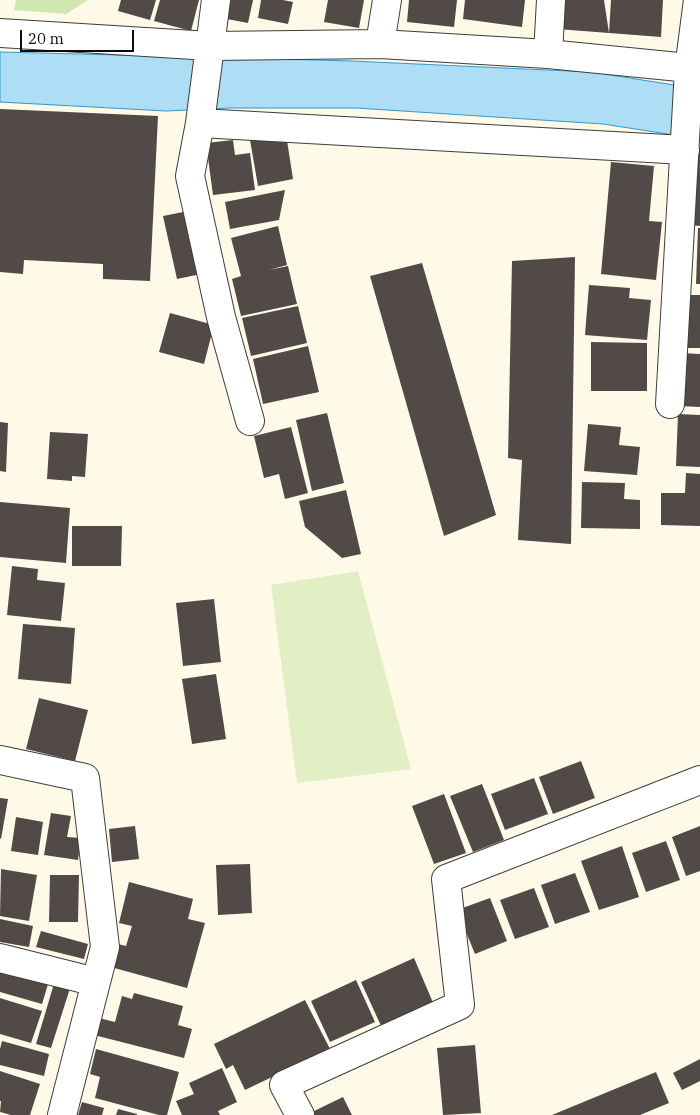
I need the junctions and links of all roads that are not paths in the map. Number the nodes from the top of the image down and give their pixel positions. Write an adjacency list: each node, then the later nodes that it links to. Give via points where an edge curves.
1 (216, 0): 7 (street)
2 (387, 0): 6 (street)
3 (550, 0): 8 (street)
4 (698, 0): 9 (street)
5 (0, 33): 7 (street)
6 (380, 44): 7 (street); 8 (street)
7 (210, 46): 10 (street)
8 (548, 54): 9 (street)
9 (695, 69): 11 (street)
10 (200, 122): 11 (street); 13 (street, via 190,176 221,317)
11 (685, 150): 12 (street)
12 (670, 404)
13 (250, 420)
14 (0, 760): 17 (street, via 85,778 104,947)
15 (700, 780): 19 (street, via 446,879 460,1006 284,1085)
16 (0, 958): 17 (street)
17 (96, 982): 18 (street)
18 (62, 1115)
19 (300, 1115)

